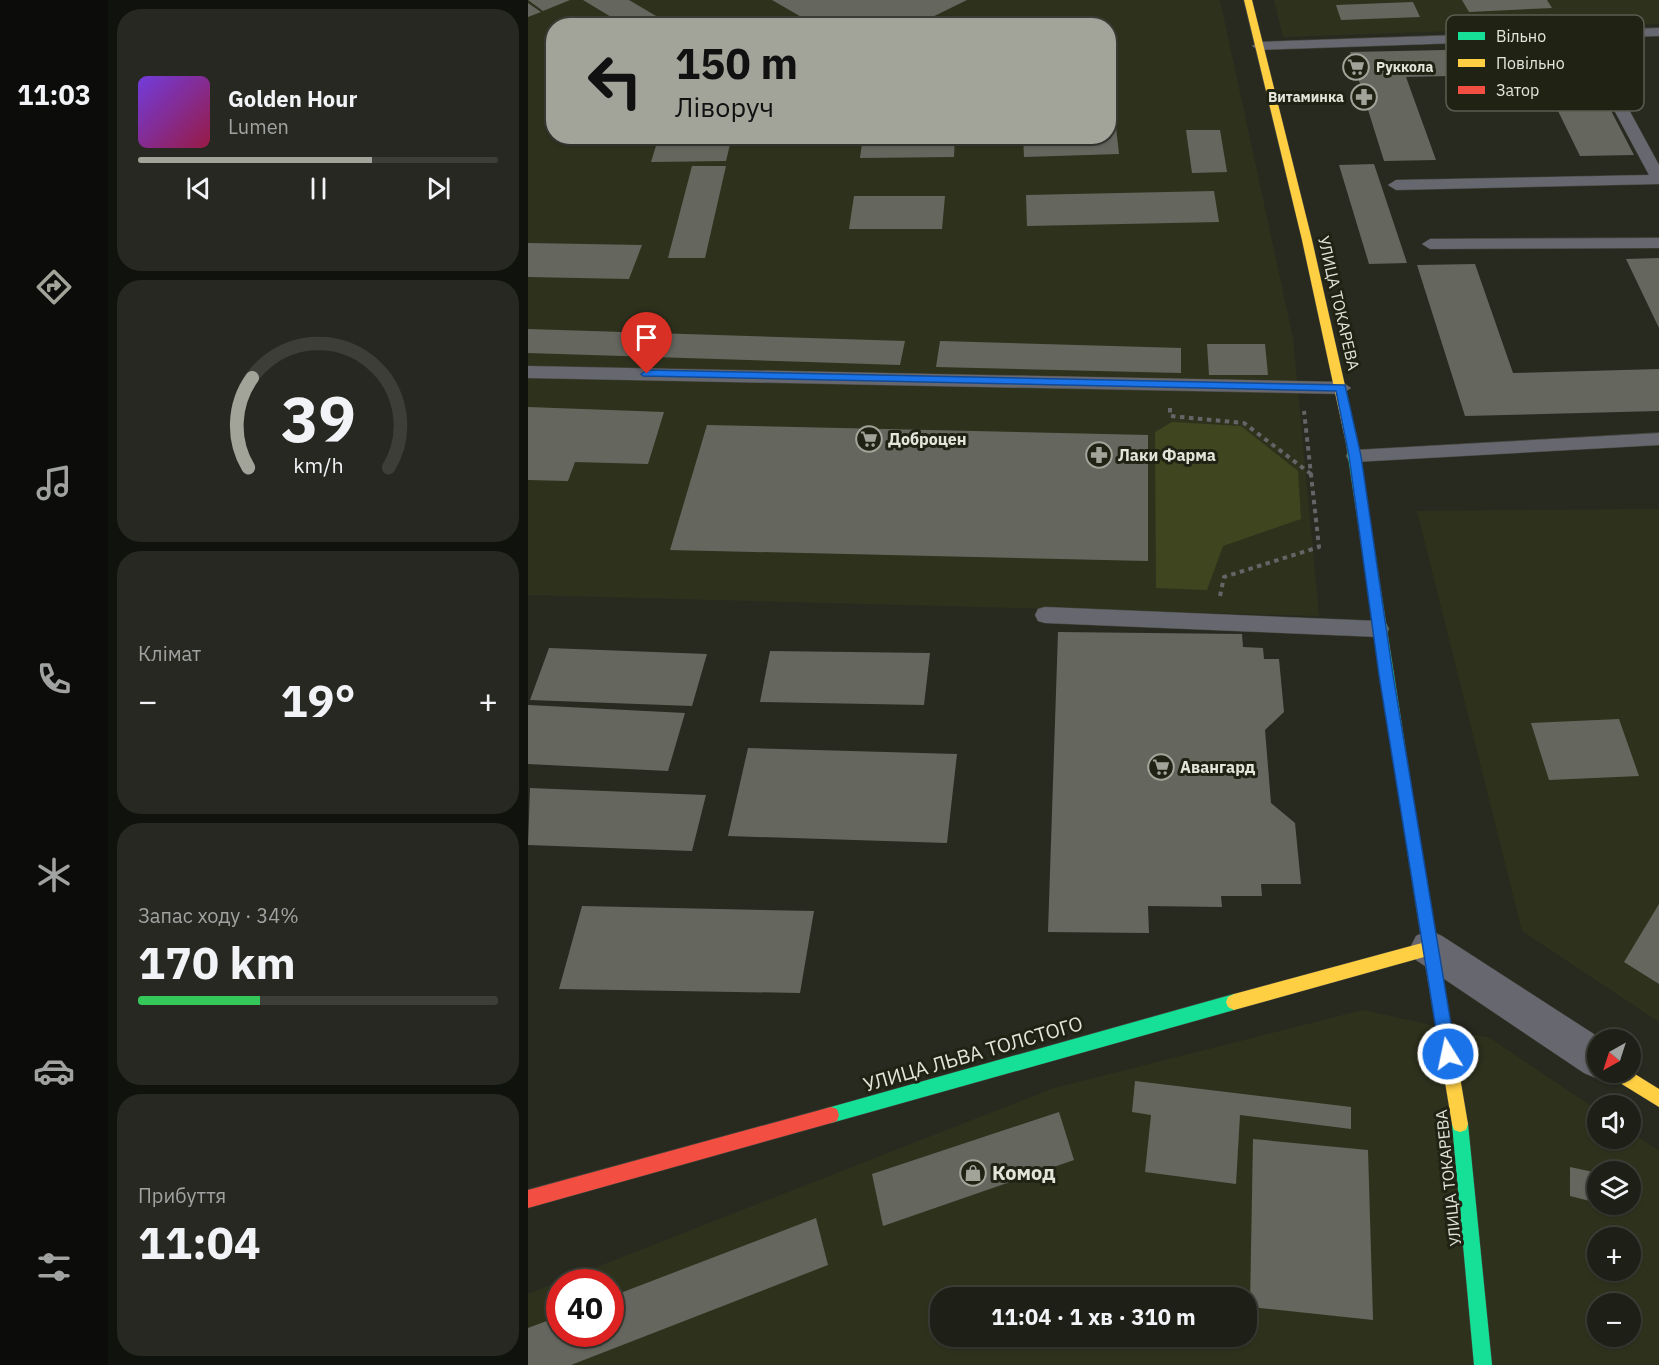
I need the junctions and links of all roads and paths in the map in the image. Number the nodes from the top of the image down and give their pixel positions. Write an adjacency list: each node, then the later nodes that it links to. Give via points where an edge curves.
1 (1248, 0): 5 (street, УЛИЦА ТОКАРЕВА)
2 (1659, 32): 3 (lane)
3 (1644, 33)
4 (1446, 40): 5 (lane)
5 (1259, 46): 14 (street, УЛИЦА ТОКАРЕВА)
6 (1622, 111): 7 (lane)
7 (1658, 179): 8 (lane)
8 (1396, 185)
9 (1659, 243): 10 (lane)
10 (1430, 244)
11 (528, 372): 12 (lane)
12 (1169, 384): 13 (lane); 17 (path, via 1170,416 1244,423)
13 (1301, 386): 14 (lane); 17 (path)
14 (1341, 388): 16 (street, УЛИЦА ТОКАРЕВА)
15 (1659, 439): 16 (lane)
16 (1355, 456): 20 (street, УЛИЦА ТОКАРЕВА)
17 (1311, 474): 19 (path, via 1319,547 1224,577)
18 (1045, 615): 19 (lane)
19 (1214, 623): 20 (lane)
20 (1379, 629): 21 (street, УЛИЦА ТОКАРЕВА)
21 (1429, 948): 22 (street); 25 (street, УЛИЦА ЛЬВА ТОЛСТОГО); 26 (street, УЛИЦА ТОКАРЕВА, via 1459,1118)
22 (1587, 1052)
23 (1635, 1083): 24 (street)
24 (1659, 1099)
25 (528, 1199)
26 (1483, 1365)

